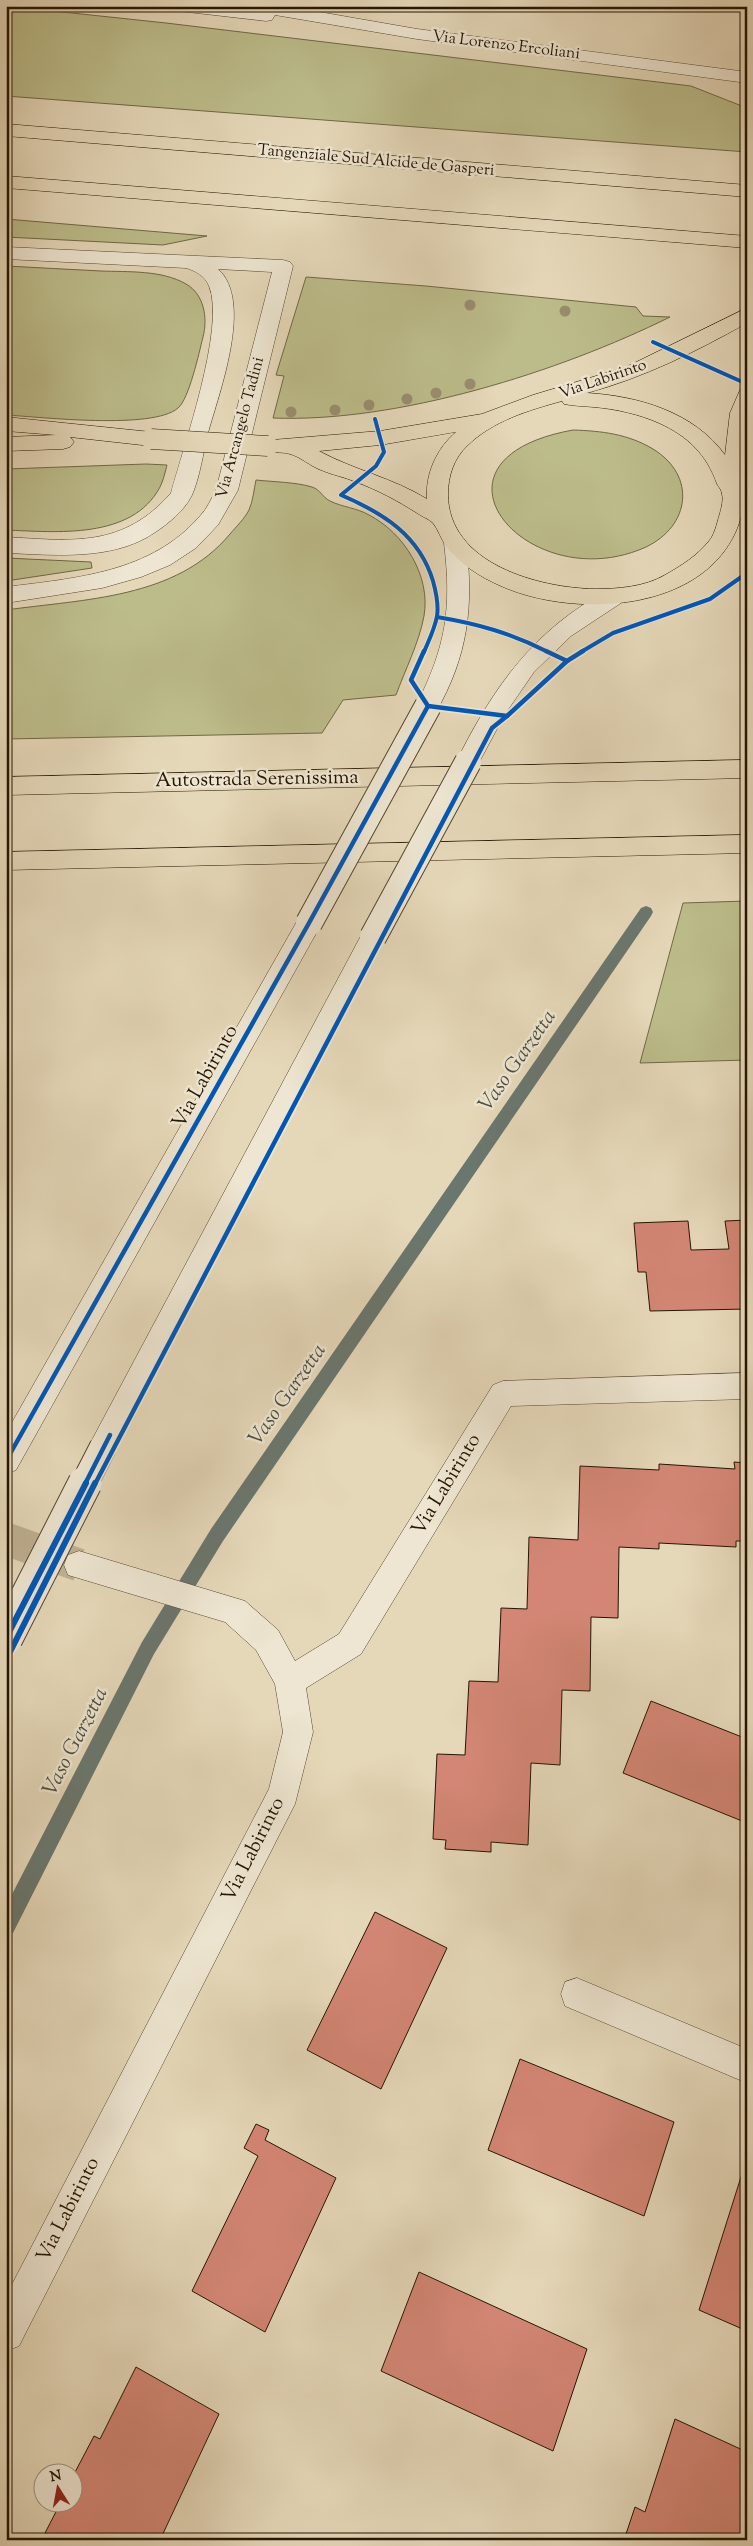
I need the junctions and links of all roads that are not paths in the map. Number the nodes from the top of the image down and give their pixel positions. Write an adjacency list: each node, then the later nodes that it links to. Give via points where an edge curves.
1 (179, 6): 2 (street, via 266,16)
2 (270, 8): 3 (street, Via Lorenzo Ercoliani, via 417,34)
3 (747, 78)
4 (6, 130): 6 (main road, Tangenziale Sud Alcide de Gasperi)
5 (6, 182): 7 (main road)
6 (747, 190)
7 (747, 242)
8 (6, 253): 9 (street, Via Arcangelo Tadini)
9 (189, 262): 21 (street, Via Arcangelo Tadini, via 208,269 219,281 222,332 181,495 157,522 119,541 73,548); 22 (street, Via Arcangelo Tadini, via 283,266 220,508 208,524 174,553 128,574)
10 (747, 314): 12 (main road, Via Labirinto, via 633,372)
11 (747, 396): 18 (main road, Via Labirinto, via 740,410 735,436)
12 (537, 402): 13 (main road, Via Labirinto); 18 (main road, Via Labirinto, via 605,400 638,407 668,419 694,435 714,454 727,477)
13 (485, 420): 17 (main road, via 434,431); 19 (main road, Via Labirinto, via 460,440 442,464 436,490)
14 (6, 424): 15 (main road)
15 (114, 437): 16 (main road); 17 (main road, bridge)
16 (6, 444)
17 (294, 447): 19 (main road, via 328,465 404,495)
18 (732, 500): 23 (main road, Via Labirinto, via 729,523 719,544 701,564 676,579)
19 (440, 518): 20 (main road, Via Labirinto)
20 (455, 543): 23 (main road, Via Labirinto, via 481,566 523,587 552,594); 29 (street, Via Labirinto, bridge, via 461,582 459,621 453,650 442,678 309,923)
21 (6, 545)
22 (6, 595)
23 (613, 597): 31 (street, Via Labirinto, bridge, via 562,629 520,670 491,714 103,1447)
24 (747, 769): 25 (main road, Autostrada Serenissima)
25 (6, 786)
26 (747, 844): 27 (main road)
27 (6, 861)
28 (747, 1386): 32 (street, Via Labirinto, via 502,1394 350,1644)
29 (6, 1461)
30 (79, 1565): 32 (street, via 234,1611 267,1640)
31 (6, 1638)
32 (290, 1681): 35 (street, Via Labirinto, via 298,1732 284,1793)
33 (577, 1994): 34 (street)
34 (747, 2066)
35 (6, 2332)

